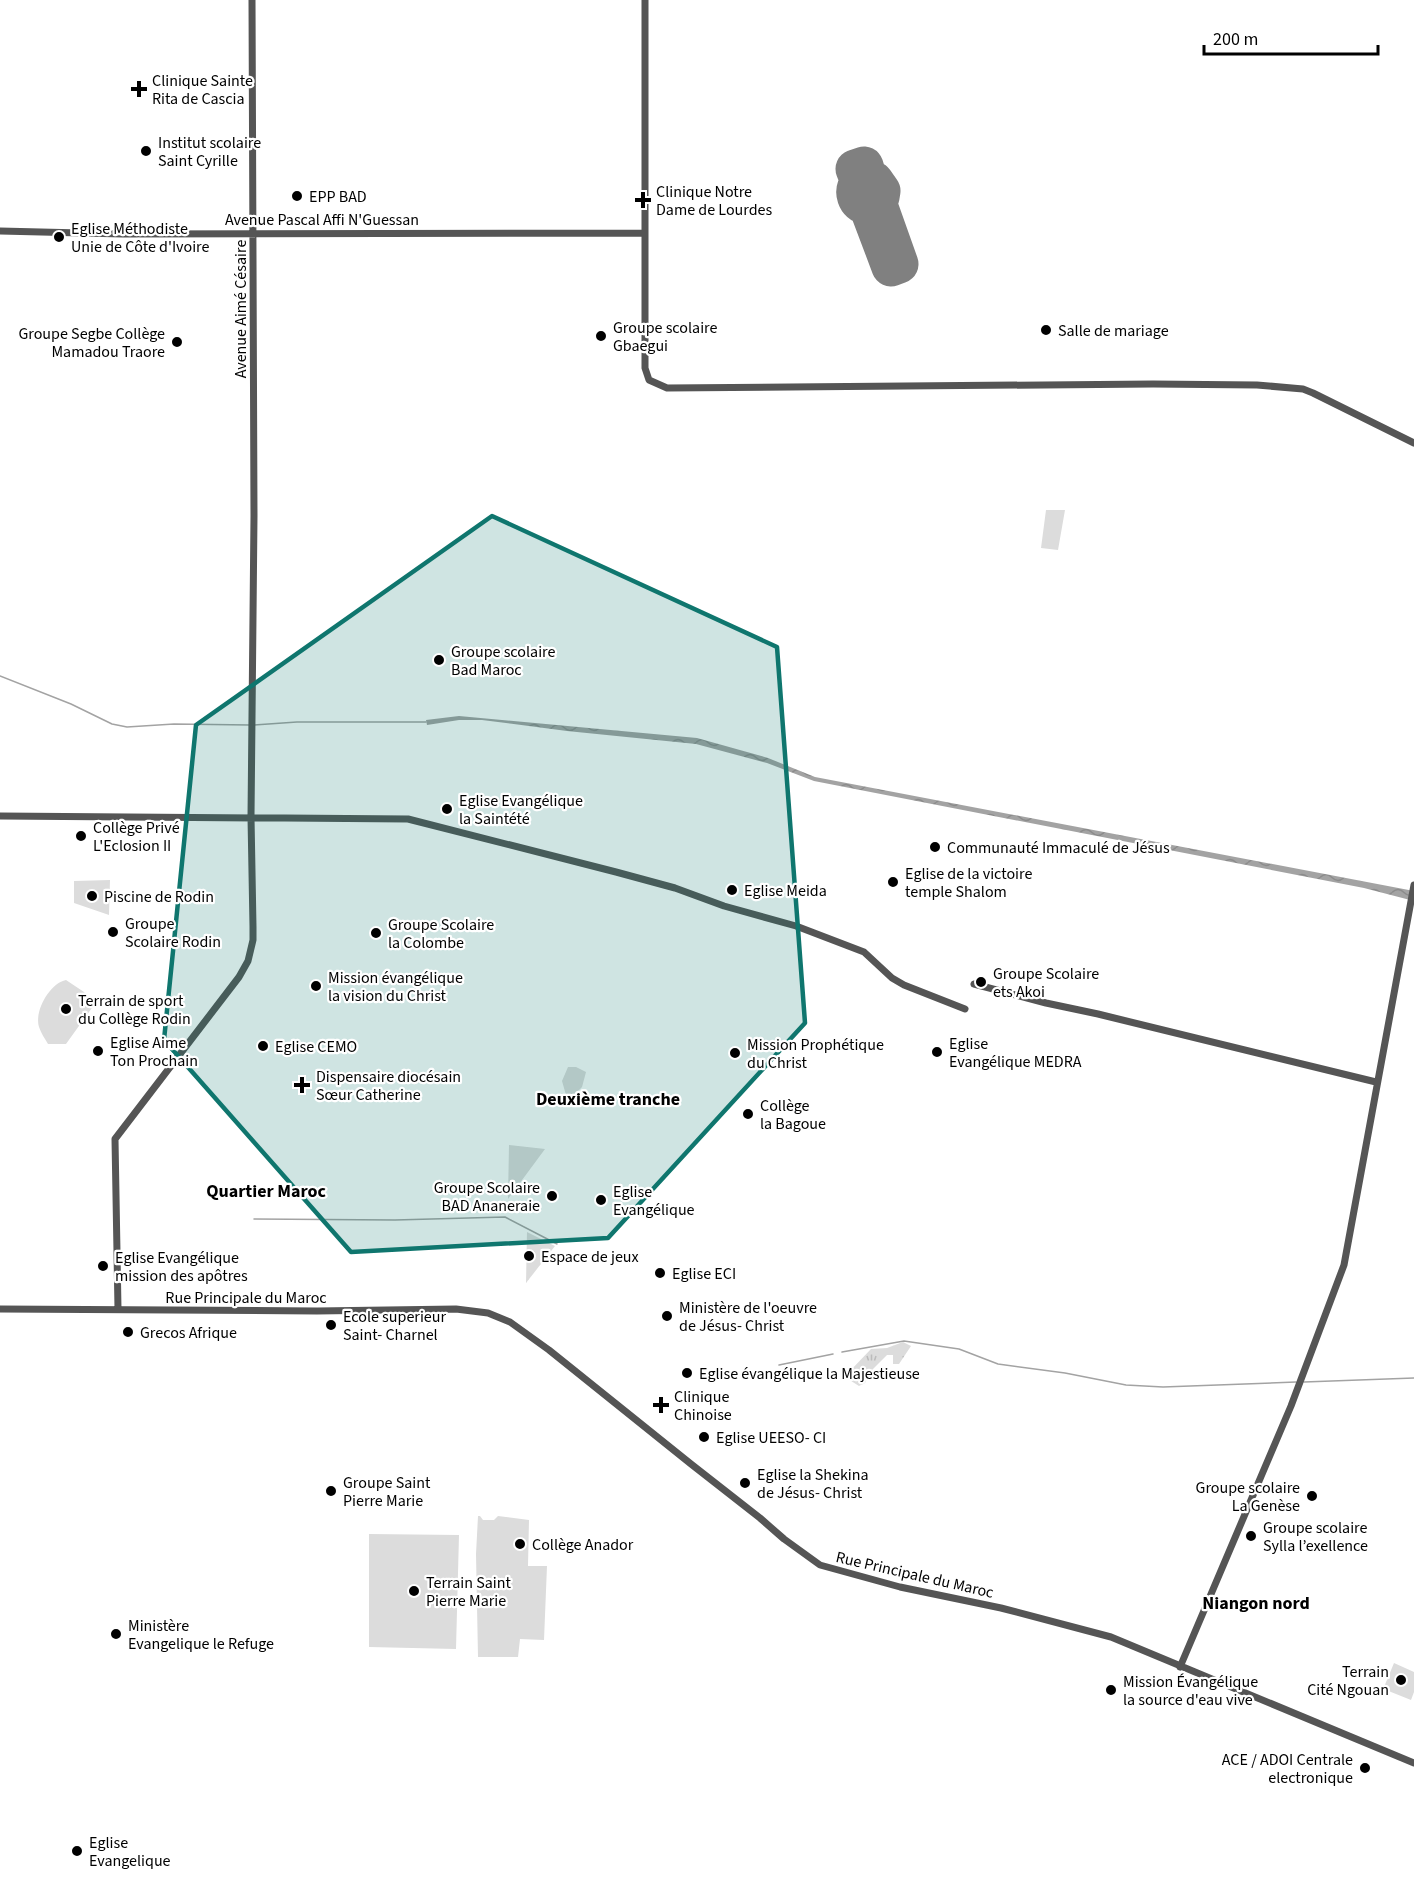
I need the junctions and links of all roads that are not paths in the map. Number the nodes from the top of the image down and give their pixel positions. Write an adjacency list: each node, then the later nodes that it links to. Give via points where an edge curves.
1 (252, 0): 4 (street, Avenue Aimé Césaire)
2 (645, 0): 5 (street)
3 (0, 231): 4 (street, Avenue Pascal Affi N'Guessan)
4 (254, 232): 5 (street, Avenue Pascal Affi N'Guessan); 8 (street, Avenue Aimé Césaire)
5 (644, 233): 6 (street, via 645,368 649,380 667,388 1129,383 1268,386 1303,389)
6 (1414, 443)
7 (0, 816): 8 (street)
8 (251, 817): 11 (street, via 408,819 616,872 829,937 864,952 904,985); 13 (street, Avenue Aimé Césaire, via 253,940 248,961 115,1138)
9 (1414, 887): 12 (street)
10 (974, 984): 12 (street)
11 (965, 1009)
12 (1376, 1082): 15 (street, via 1344,1265 1297,1392)
13 (118, 1309): 14 (street, Rue Principale du Maroc); 15 (street, Rue Principale du Maroc, via 456,1309 488,1313 510,1322 549,1350 820,1565 1111,1637)
14 (0, 1310)
15 (1180, 1667): 16 (street, Rue Principale du Maroc)
16 (1414, 1763)

